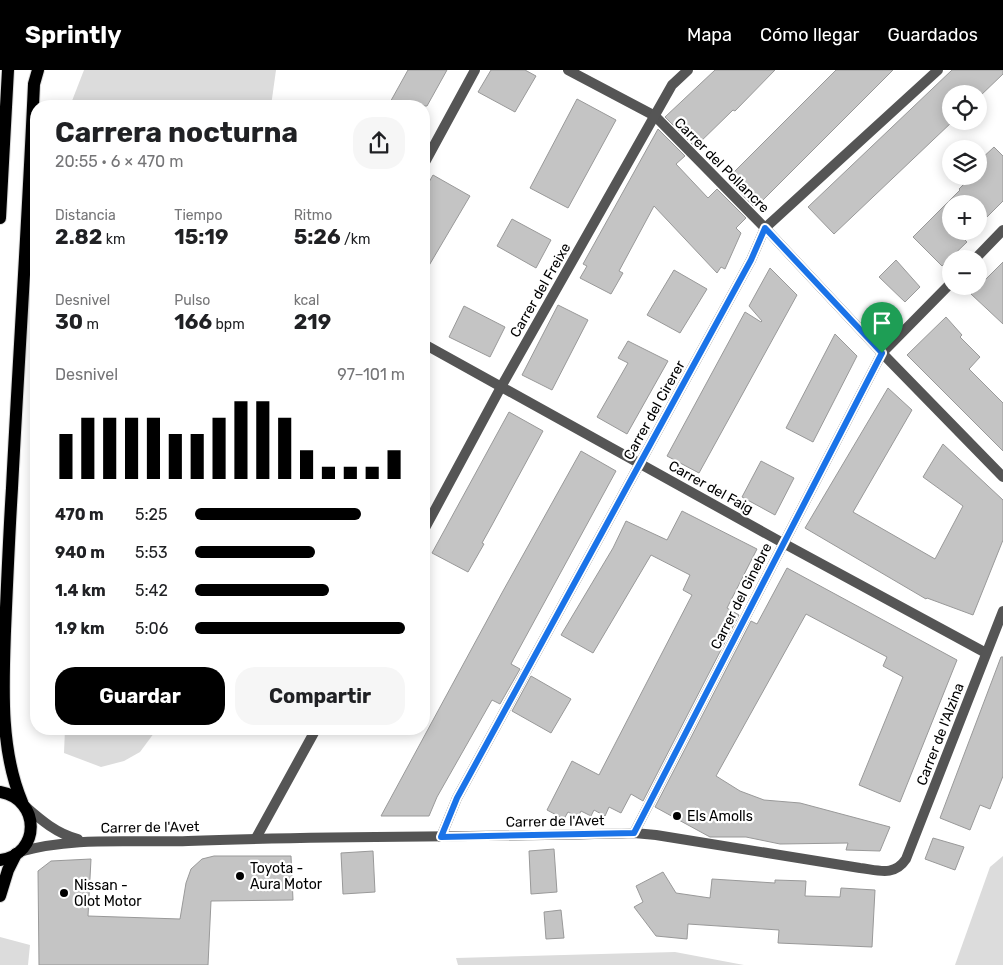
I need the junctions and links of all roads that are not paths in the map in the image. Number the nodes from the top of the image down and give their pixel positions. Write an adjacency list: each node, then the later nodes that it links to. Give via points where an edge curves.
1 (8, 70): 11 (main road)
2 (38, 70): 7 (main road)
3 (475, 70): 9 (street)
4 (568, 70): 8 (street, Carrer del Pollancre)
5 (688, 70): 8 (street, Carrer del Freixe, via 672,86)
6 (938, 70): 12 (street, Carrer del Cirerer)
7 (33, 100)
8 (654, 116): 12 (street, Carrer del Pollancre); 18 (street, Carrer del Freixe)
9 (430, 153)
10 (30, 156): 27 (main road, via 7,570 2,726 13,786)
11 (0, 218)
12 (765, 228): 17 (street, Carrer del Pollancre); 19 (street, Carrer del Cirerer, via 747,268)
13 (1003, 230): 14 (street)
14 (984, 250)
15 (942, 292): 17 (street, Carrer del Ginebre)
16 (430, 347): 18 (street, Carrer del Faig)
17 (882, 353): 20 (street, Carrer del Pollancre); 22 (street, Carrer del Ginebre)
18 (501, 387): 19 (street, Carrer del Faig); 21 (street, Carrer del Freixe)
19 (640, 463): 22 (street, Carrer del Faig); 29 (street, Carrer del Cirerer, via 457,798)
20 (1003, 477)
21 (430, 519)
22 (783, 543): 24 (street, Carrer del Faig); 28 (street, Carrer del Ginebre)
23 (1003, 611): 24 (street, Carrer de l'Alzina)
24 (986, 653): 34 (street, Carrer de l'Alzina)
25 (313, 735): 30 (street)
26 (0, 792): 27 (main road, via 15,796)
27 (23, 803): 31 (street, Carrer de l'Avet, via 58,832); 32 (main road, via 30,815 31,830 26,844)
28 (634, 833): 29 (street, Carrer de l'Avet); 34 (street, Carrer de l'Avet, via 878,870 896,870)
29 (441, 837): 30 (street, Carrer de l'Avet)
30 (256, 838): 31 (street, Carrer de l'Avet)
31 (84, 841): 32 (street, Carrer de l'Avet)
32 (17, 853): 33 (main road); 35 (main road)
33 (0, 860)
34 (902, 866)
35 (0, 896)

